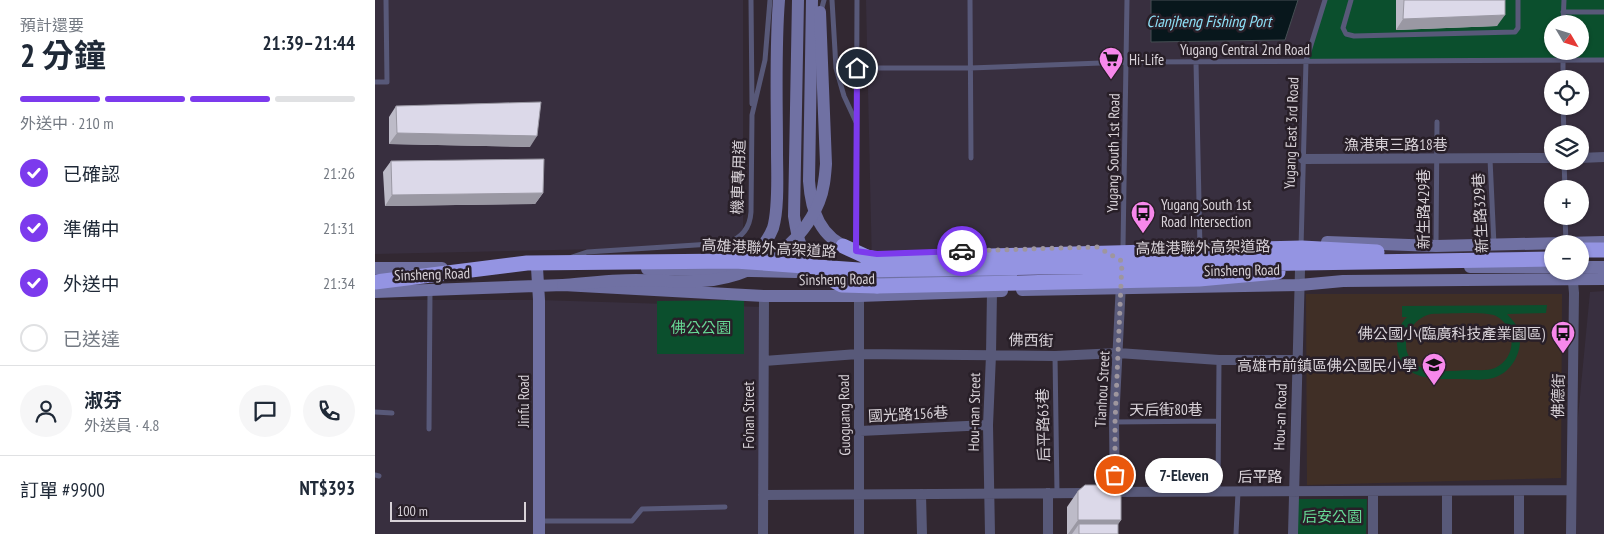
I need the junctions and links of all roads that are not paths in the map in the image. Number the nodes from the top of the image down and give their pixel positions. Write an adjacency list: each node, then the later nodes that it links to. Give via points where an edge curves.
1 (386, 0): 26 (lane, via 387,82)
2 (751, 0): 27 (lane)
3 (771, 0): 27 (lane, 機車專用道, via 765,60)
4 (779, 0): 62 (street, via 777,181 775,218 768,237 756,253 737,262)
5 (797, 0): 68 (street, via 794,216 798,240)
6 (812, 0): 46 (street, via 810,201 823,231)
7 (832, 0): 29 (lane, via 836,68 843,96)
8 (857, 0): 23 (lane)
9 (970, 0): 24 (lane)
10 (1127, 0): 21 (lane, Yugang South 1st Road)
11 (1325, 0): 19 (lane, Yugang East 3rd Road)
12 (1351, 0): 13 (lane, via 1343,28 1346,34 1354,36 1513,32 1518,28)
13 (1518, 0)
14 (1564, 0): 16 (lane)
15 (821, 4): 77 (street, bridge, via 826,164 819,201 800,234 776,256 730,277)
16 (1563, 12): 17 (lane)
17 (1604, 12)
18 (1604, 60): 20 (lane, Yugang Central 2nd Road)
19 (1306, 61): 20 (lane, Yugang Central 2nd Road); 22 (lane, Yugang Central 2nd Road); 36 (lane, Yugang East 3rd Road)
20 (1563, 61): 25 (lane)
21 (1127, 62): 22 (lane, Yugang Central 2nd Road); 24 (lane, Yugang Central 2nd Road); 41 (lane, Yugang South 1st Road)
22 (1196, 62): 45 (lane)
23 (857, 68): 24 (lane, Yugang Central 2nd Road); 29 (lane)
24 (970, 68): 31 (lane)
25 (1563, 70)
26 (375, 82)
27 (752, 115): 61 (lane, 機車專用道, via 751,212 748,227 738,238 727,243 587,252)
28 (1437, 122): 32 (lane, 新生路429巷)
29 (857, 125): 46 (lane)
30 (1604, 157): 35 (street)
31 (971, 158)
32 (1436, 158): 33 (street, 漁港東三路18巷); 36 (street, 漁港東三路18巷); 43 (lane, 新生路429巷)
33 (1490, 158): 34 (street, 漁港東三路18巷); 40 (lane, 新生路329巷)
34 (1544, 158)
35 (1589, 158)
36 (1303, 159): 42 (lane, Yugang East 3rd Road)
37 (1589, 242): 38 (street, Sinsheng Road)
38 (1604, 242)
39 (1544, 243): 40 (street, Sinsheng Road)
40 (1494, 244): 43 (street, Sinsheng Road); 63 (lane, 新生路329巷)
41 (1123, 246): 44 (street, Sinsheng Road); 45 (street, Sinsheng Road); 54 (street, Tianhou Street)
42 (1301, 246): 43 (street, Sinsheng Road); 45 (street, Sinsheng Road)
43 (1436, 246): 56 (lane, 新生路429巷)
44 (1097, 247): 46 (street, Sinsheng Road, via 877,254); 54 (street, Sinsheng Road)
45 (1199, 248)
46 (850, 249): 50 (highway, bridge, via 877,259 1302,248)
47 (1589, 250): 48 (highway)
48 (1604, 250)
49 (1544, 251): 50 (highway, 高雄港聯外高架道路)
50 (1409, 257): 53 (highway, 高雄港聯外高架道路, bridge); 66 (highway, 高雄港聯外高架道路, bridge, via 859,264 736,254 527,256); 68 (highway, bridge, via 1199,279 877,286 842,285); 75 (highway, 高雄港聯外高架道路, bridge, via 859,270 735,261 527,262)
51 (1589, 258): 52 (highway)
52 (1604, 258)
53 (1544, 259)
54 (1122, 261): 64 (street, Sinsheng Road); 67 (street, Tianhou Street)
55 (1300, 265): 56 (street, Sinsheng Road); 64 (street, Sinsheng Road); 78 (street, Hou-an Road)
56 (1436, 267): 63 (street, Sinsheng Road)
57 (1544, 267): 63 (street, Sinsheng Road)
58 (1589, 267): 59 (street)
59 (1604, 267)
60 (375, 268): 61 (street, Sinsheng Road)
61 (537, 268): 62 (street, Sinsheng Road); 79 (street, Jinfu Road)
62 (616, 268): 65 (street, Sinsheng Road)
63 (1496, 268)
64 (1141, 271): 67 (street, Sinsheng Road)
65 (796, 272)
66 (375, 273)
67 (1122, 274): 69 (street, Sinsheng Road); 80 (street, Tianhou Street)
68 (823, 275): 85 (street, via 840,288)
69 (863, 278)
70 (1544, 278): 78 (street, Sinsheng Road, via 1343,280)
71 (1589, 279): 72 (street, Sinsheng Road)
72 (1604, 279)
73 (1572, 280): 100 (street, 佛德街)
74 (1583, 280): 76 (street, Sinsheng Road)
75 (375, 282)
76 (1604, 284)
77 (563, 285): 79 (street, Sinsheng Road); 84 (street, Sinsheng Road)
78 (1300, 285): 80 (street, Sinsheng Road); 91 (street, Hou-an Road)
79 (539, 287): 81 (street, Sinsheng Road); 115 (street, Jinfu Road)
80 (1121, 288): 82 (street, Sinsheng Road); 86 (street, Tianhou Street)
81 (430, 290): 83 (street, Sinsheng Road); 98 (lane)
82 (992, 291): 85 (street, Sinsheng Road); 88 (street, Hou-nan Street)
83 (375, 292)
84 (764, 296): 85 (street, Sinsheng Road); 92 (street, Fo'nan Street)
85 (859, 296): 87 (street, Guoguang Road)
86 (1118, 353): 89 (street, 佛西街); 90 (street, 佛西街); 96 (street, Tianhou Street)
87 (858, 354): 88 (street, 佛西街); 92 (street, 佛西街); 99 (street, Guoguang Road)
88 (991, 355): 89 (street, 佛西街); 97 (street, Hou-nan Street)
89 (1055, 356): 109 (lane, 后平路63巷)
90 (1219, 360): 91 (street, 佛西街); 95 (lane)
91 (1297, 360): 102 (street, Hou-an Road)
92 (763, 361): 112 (street, Fo'nan Street)
93 (375, 412): 94 (lane)
94 (392, 413)
95 (1218, 421): 96 (lane, 天后街80巷); 101 (lane)
96 (1115, 422): 106 (street, Tianhou Street)
97 (988, 425): 99 (street, 國光路156巷); 108 (street, Hou-nan Street)
98 (429, 429)
99 (860, 431): 110 (street, Guoguang Road)
100 (1571, 490): 105 (street, 后平路); 127 (street, 佛德街)
101 (1217, 491): 106 (street, 后平路); 107 (street, 后平路)
102 (1293, 491): 103 (street, 后平路); 107 (street, 后平路); 123 (street, Hou-an Road)
103 (1373, 491): 104 (street, 后平路); 124 (street)
104 (1447, 491): 105 (street, 后平路); 125 (street)
105 (1519, 491): 126 (street)
106 (1115, 492): 109 (street, 后平路); 114 (street, Tianhou Street)
107 (1237, 492): 122 (lane)
108 (989, 493): 109 (street, 后平路); 111 (street, 后平路); 120 (street, Hou-nan Street)
109 (1053, 493): 121 (street)
110 (859, 494): 111 (street, 后平路); 112 (street, 后平路); 118 (street, Guoguang Road)
111 (921, 494): 119 (street)
112 (763, 495): 117 (street, Fo'nan Street)
113 (725, 507): 115 (lane, via 642,509 632,521)
114 (1115, 509)
115 (539, 521): 116 (street, Jinfu Road)
116 (539, 534)
117 (763, 534)
118 (859, 534)
119 (923, 534)
120 (990, 534)
121 (1049, 534)
122 (1236, 534)
123 (1293, 534)
124 (1373, 534)
125 (1447, 534)
126 (1519, 534)
127 (1571, 534)

